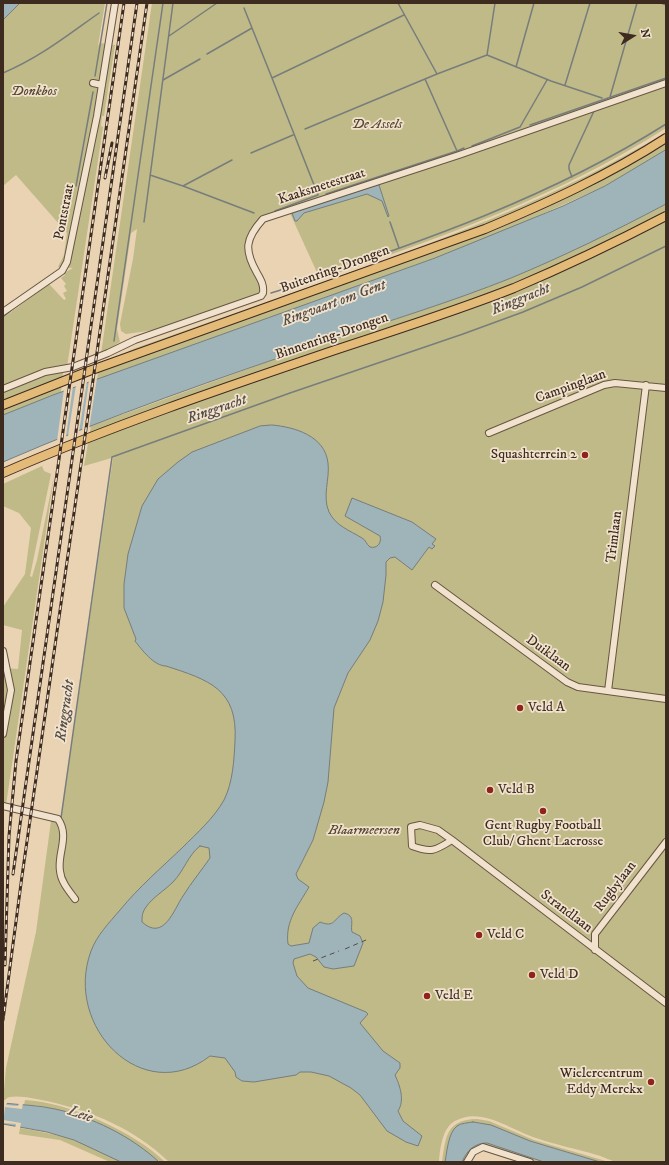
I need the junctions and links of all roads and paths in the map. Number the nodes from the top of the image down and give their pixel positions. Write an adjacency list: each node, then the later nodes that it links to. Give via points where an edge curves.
1 (114, 3): 4 (street, Pontstraat)
2 (93, 83): 4 (street)
3 (666, 83): 10 (street, Kaaksmetestraat, via 459,155 263,219 254,229 247,248 248,256 263,286 261,296 152,333 67,369 45,372)
4 (102, 85): 7 (street, Pontstraat, via 88,167 67,262 62,271)
5 (666, 138): 11 (highway, Buitenring-Drongen, via 574,190 485,229 77,375)
6 (666, 216): 13 (highway, Binnenring-Drongen, via 514,288 109,430)
7 (3, 312)
8 (646, 385): 9 (street, Campinglaan); 12 (street, Campinglaan, via 604,385); 16 (street, Trimlaan)
9 (666, 388)
10 (3, 389)
11 (3, 405)
12 (489, 432)
13 (3, 473)
14 (435, 585): 16 (street, Duiklaan, via 567,682 578,687)
15 (3, 651): 18 (street, via 11,690)
16 (608, 691): 17 (street, Duiklaan)
17 (666, 699)
18 (3, 734)
19 (3, 806): 22 (street, via 58,819 64,835 60,874)
20 (452, 840): 20 (street, Strandlaan, via 432,827 420,824 411,827 412,846 426,851 437,850); 23 (street, Strandlaan)
21 (666, 842): 23 (street, Rugbylaan, via 595,934)
22 (75, 899)
23 (595, 950): 24 (street, Strandlaan)
24 (666, 1003)
25 (467, 1162): 26 (street, via 473,1152 488,1147)
26 (530, 1162)

